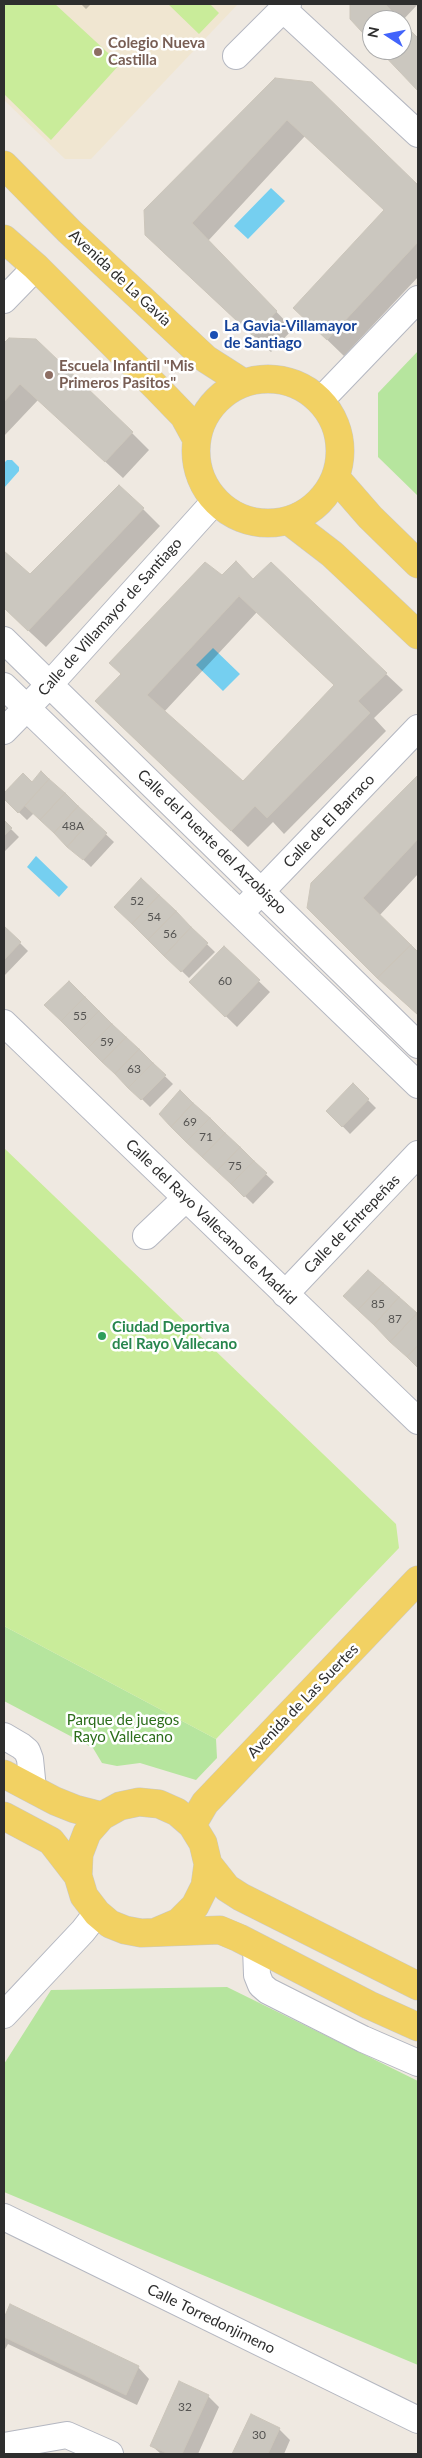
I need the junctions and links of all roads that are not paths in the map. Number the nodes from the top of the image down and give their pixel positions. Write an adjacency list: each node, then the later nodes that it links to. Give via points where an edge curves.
1 (285, 6): 2 (street); 3 (street)
2 (236, 56)
3 (418, 134)
4 (4, 165): 9 (main road, Avenida de La Gavia, via 206,359)
5 (4, 239): 6 (main road)
6 (36, 267): 8 (street); 11 (main road, via 179,410)
7 (418, 299): 10 (street)
8 (4, 300)
9 (242, 382): 10 (main road, via 263,378 285,379 304,387); 11 (main road, via 221,395 205,414)
10 (321, 400): 12 (main road, via 336,424 341,451)
11 (196, 438): 13 (main road, via 202,482)
12 (336, 478): 14 (main road, via 325,497 314,507); 15 (main road)
13 (215, 501): 14 (main road, via 236,517 262,524); 18 (street, Calle de Villamayor de Santiago)
14 (288, 521): 16 (main road, via 332,554)
15 (418, 564)
16 (418, 635)
17 (4, 640): 18 (street, Calle del Puente del Arzobispo)
18 (50, 684): 20 (street, Calle de Villamayor de Santiago); 23 (street, Calle del Puente del Arzobispo)
19 (4, 686): 20 (street)
20 (27, 708): 22 (street, Calle de Villamayor de Santiago); 24 (street)
21 (418, 728): 23 (street, Calle de El Barraco)
22 (4, 731)
23 (262, 891): 24 (street, Calle de El Barraco); 26 (street, Calle del Puente del Arzobispo)
24 (240, 914): 27 (street)
25 (4, 1023): 29 (street, Calle del Rayo Vallecano de Madrid)
26 (418, 1045)
27 (418, 1085)
28 (418, 1154): 31 (street, Calle de Entrepeñas)
29 (185, 1199): 30 (street); 31 (street, Calle del Rayo Vallecano de Madrid)
30 (146, 1236)
31 (285, 1294): 32 (street, Calle del Rayo Vallecano de Madrid)
32 (418, 1421)
33 (418, 1580): 39 (main road, Avenida de Las Suertes, via 205,1803)
34 (4, 1736): 36 (street, via 27,1751)
35 (4, 1774): 36 (main road)
36 (33, 1789): 37 (main road, via 75,1809)
37 (102, 1816): 39 (main road, via 120,1806 139,1802 159,1804 177,1812); 41 (main road, via 88,1833 79,1854)
38 (5, 1819): 41 (main road, via 51,1841)
39 (192, 1825): 40 (main road, via 203,1843)
40 (208, 1864): 43 (main road, via 205,1886 195,1906 179,1922); 45 (main road, via 227,1888 241,1897)
41 (78, 1876): 42 (main road, via 84,1896)
42 (97, 1913): 43 (main road, via 110,1924 125,1930 141,1933); 46 (street)
43 (158, 1931): 44 (main road, via 220,1930)
44 (256, 1947): 47 (main road); 48 (street, via 257,1975 268,1991)
45 (412, 1980)
46 (4, 2015)
47 (418, 2027)
48 (418, 2063)
49 (4, 2217): 50 (street, Calle Torredonjimeno)
50 (418, 2420)
51 (63, 2445): 52 (street); 53 (street)
52 (4, 2446)
53 (110, 2454)

